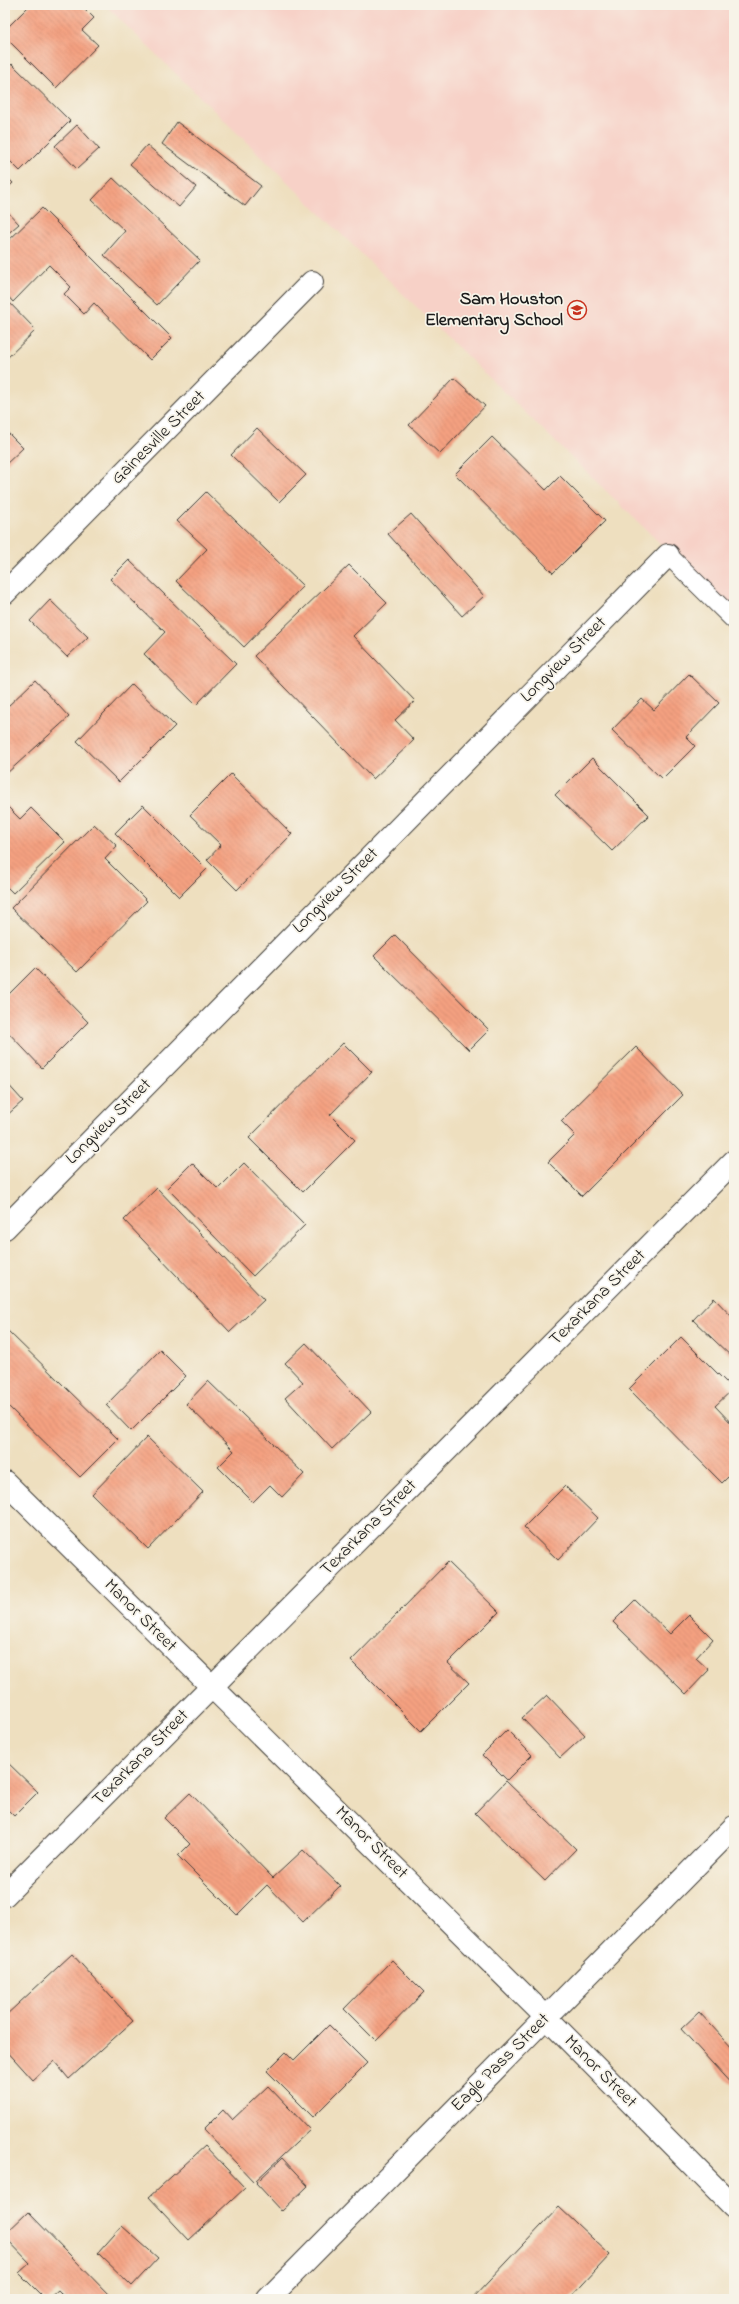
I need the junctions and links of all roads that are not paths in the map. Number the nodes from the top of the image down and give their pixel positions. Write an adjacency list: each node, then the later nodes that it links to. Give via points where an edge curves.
1 (312, 282): 3 (street, Gainesville Street)
2 (668, 555): 4 (lane); 6 (street, Longview Street)
3 (5, 593)
4 (734, 620)
5 (734, 1161): 8 (street, Texarkana Street)
6 (5, 1228)
7 (5, 1482): 8 (street, Manor Street)
8 (212, 1687): 10 (street, Texarkana Street); 11 (street, Manor Street)
9 (734, 1827): 11 (street, Eagle Pass Street)
10 (5, 1895)
11 (546, 2017): 12 (street, Manor Street); 13 (street, Eagle Pass Street)
12 (734, 2207)
13 (268, 2299)

